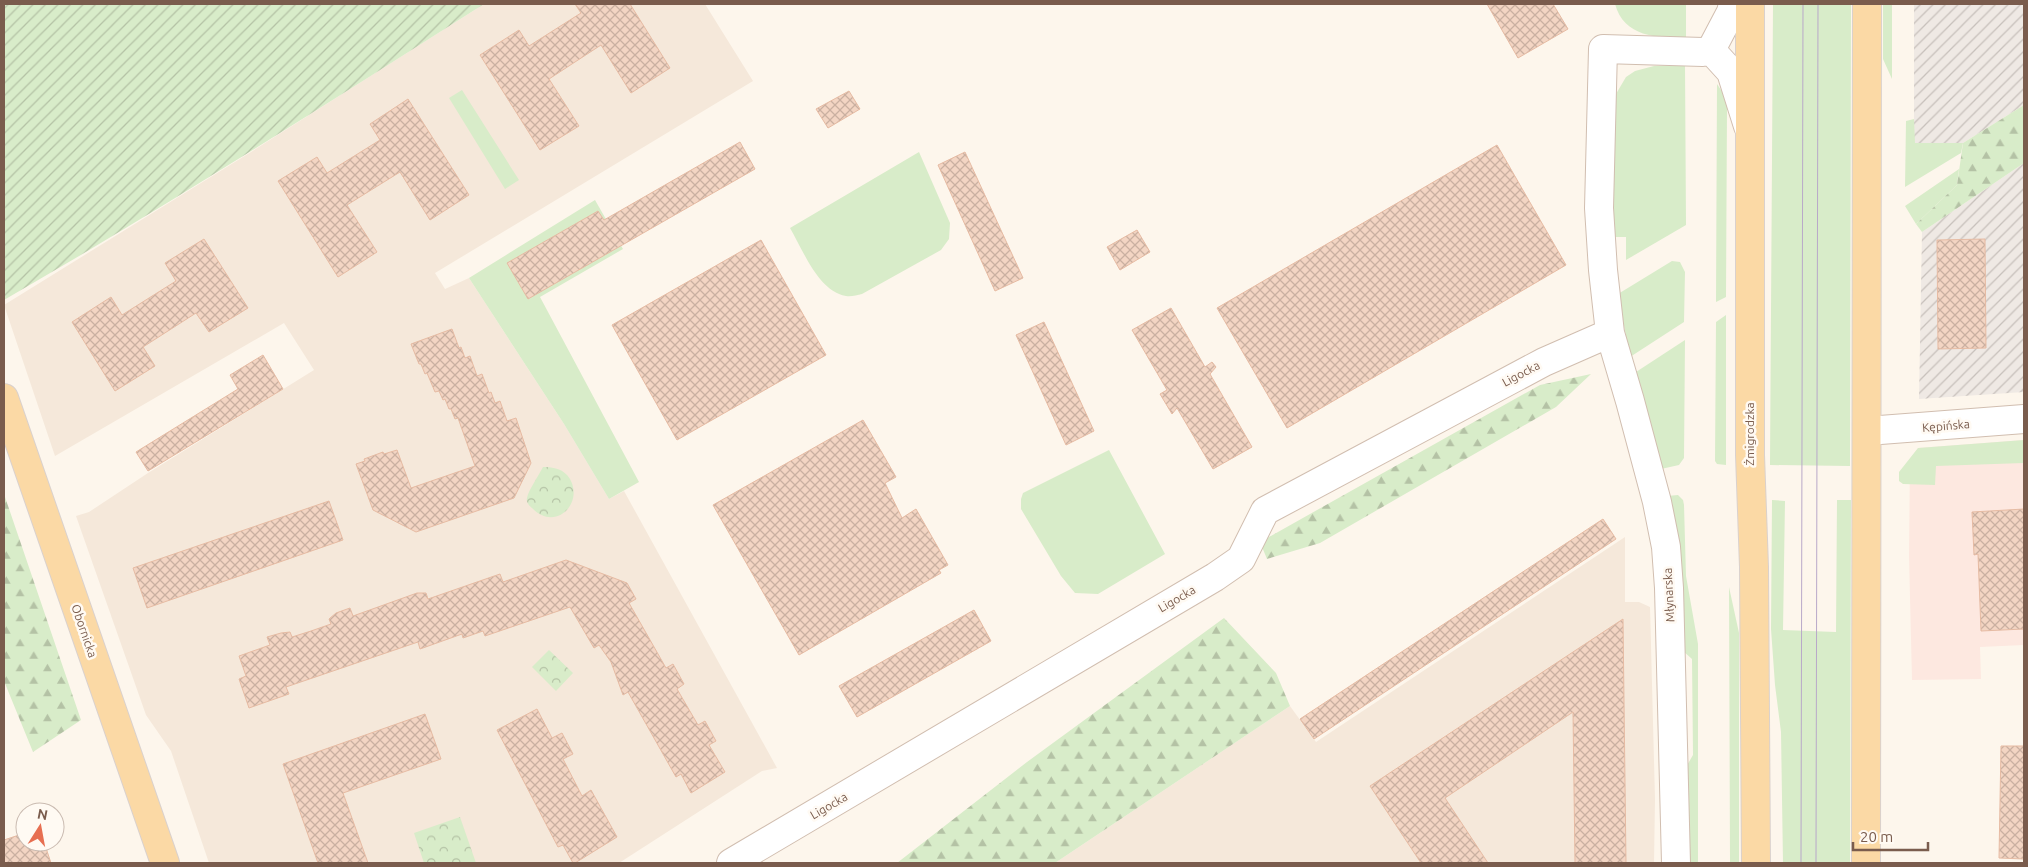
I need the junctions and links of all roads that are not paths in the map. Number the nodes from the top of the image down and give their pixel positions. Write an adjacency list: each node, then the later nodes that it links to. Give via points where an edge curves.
1 (1733, 4): 4 (street)
2 (1750, 4): 5 (main road, Żmigrodzka)
3 (1867, 4): 9 (main road)
4 (1711, 50): 5 (street, via 1731,72); 6 (street, Młynarska, via 1603,49 1599,208)
5 (1750, 132): 13 (main road, Żmigrodzka, via 1750,456)
6 (1610, 333): 11 (street, Ligocka, via 1544,362 1265,511 1241,559 1215,577); 12 (street, Młynarska, via 1644,449 1666,547)
7 (4, 398): 10 (main road, Obornicka)
8 (2024, 419): 9 (street, Kępińska)
9 (1867, 431): 14 (main road)
10 (166, 863)
11 (731, 863)
12 (1676, 863)
13 (1756, 863)
14 (1866, 863)

